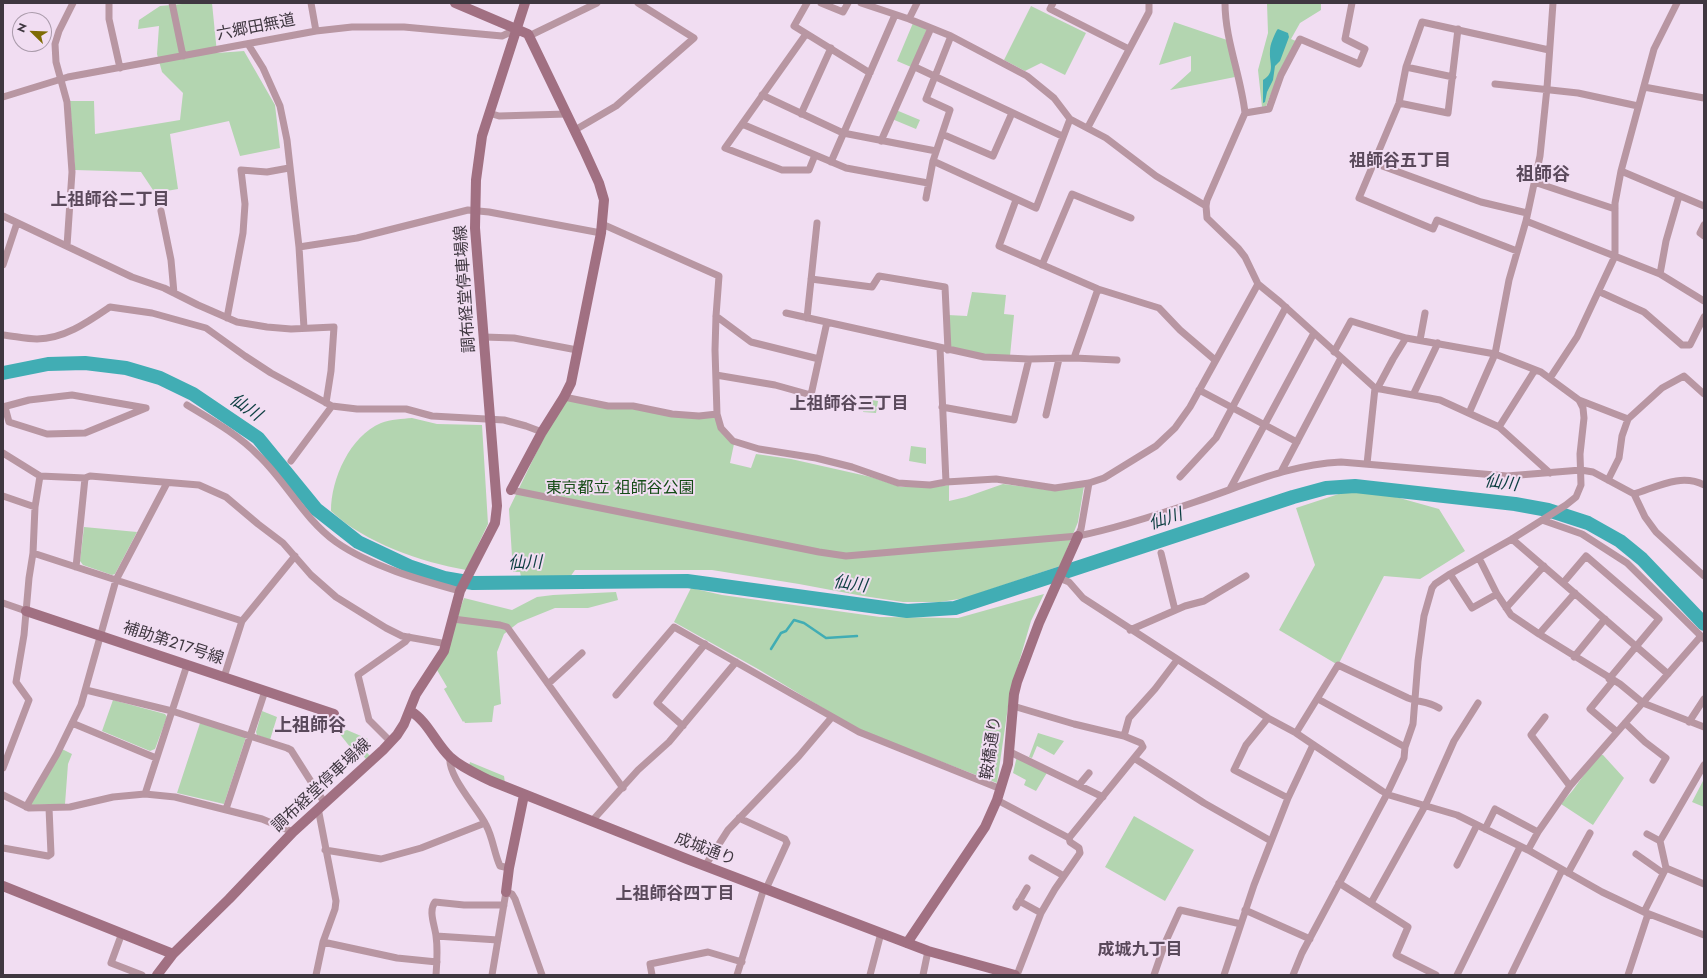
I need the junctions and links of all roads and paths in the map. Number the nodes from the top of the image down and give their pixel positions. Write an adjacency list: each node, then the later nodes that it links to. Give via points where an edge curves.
1 (72, 3): 40 (street, via 56,44 56,62)
2 (109, 3): 36 (street, via 109,19)
3 (173, 3): 33 (street)
4 (311, 3): 25 (street)
5 (455, 3): 23 (street)
6 (525, 3): 23 (street, 調布経堂停車場線)
7 (597, 3): 27 (street)
8 (638, 3): 57 (street, via 694,38 616,106)
9 (807, 3): 26 (street, via 794,26)
10 (820, 3): 11 (street, via 843,12)
11 (848, 3)
12 (861, 3): 20 (street)
13 (917, 3): 21 (street)
14 (1053, 3): 31 (street, via 1050,9)
15 (1149, 3): 31 (street, via 1149,12)
16 (1225, 3): 51 (street, via 1231,50)
17 (1352, 3): 51 (street, via 1346,39 1365,49 1359,64 1300,40 1281,75 1269,109)
18 (1553, 3): 32 (street)
19 (1677, 3): 42 (street, via 1654,49)
20 (895, 15): 21 (street); 37 (street)
21 (909, 19): 22 (street)
22 (931, 28): 28 (street); 34 (street)
23 (517, 29): 25 (street, 六郷田無道, via 502,36 404,28); 27 (street); 49 (street, 調布経堂停車場線)
24 (1458, 29): 32 (street); 35 (street, via 1422,22); 39 (street)
25 (316, 31): 29 (street, 六郷田無道)
26 (806, 34): 30 (street); 44 (street)
27 (529, 36): 52 (street)
28 (951, 36): 38 (street); 54 (street, via 1027,76 1054,98)
29 (248, 44): 33 (street, 六郷田無道); 67 (street, via 263,68 280,106)
30 (831, 48): 37 (street); 53 (street)
31 (1129, 49): 56 (street)
32 (1549, 50): 43 (street)
33 (183, 56): 36 (street, 六郷田無道)
34 (915, 67): 38 (street); 61 (street)
35 (1406, 67): 39 (street); 47 (street)
36 (120, 68): 40 (street, 六郷田無道)
37 (870, 73): 58 (street)
38 (935, 77): 50 (street); 59 (street, via 926,99 950,110)
39 (1453, 77): 47 (street, via 1448,113)
40 (60, 79): 45 (street, 六郷田無道); 87 (street, via 67,102 72,172)
41 (1495, 84): 43 (street)
42 (1644, 87): 46 (street); 48 (street)
43 (1548, 88): 48 (street); 69 (street, via 1540,156)
44 (762, 95): 53 (street); 55 (street)
45 (3, 97)
46 (1704, 98)
47 (1399, 103): 66 (street)
48 (1638, 106): 68 (street)
49 (489, 113): 52 (street, via 499,116); 77 (street, 調布経堂停車場線, via 478,155)
50 (1012, 113): 59 (street, via 993,156); 60 (street)
51 (1245, 113): 74 (street)
52 (567, 114): 57 (street)
53 (801, 114): 58 (street)
54 (1070, 119): 56 (street); 60 (street)
55 (742, 124): 63 (street); 63 (street, via 725,148 782,170 809,170)
56 (1088, 127): 74 (street, via 1156,176)
57 (575, 130): 85 (street, via 602,193)
58 (843, 133): 61 (street); 65 (street)
59 (942, 134): 62 (street)
60 (1062, 136): 73 (street, via 1036,208)
61 (881, 141): 62 (street)
62 (936, 151): 64 (street)
63 (815, 155): 65 (street)
64 (933, 161): 70 (street); 73 (street)
65 (831, 162): 70 (street, via 846,168)
66 (1374, 163): 80 (street); 89 (street, via 1359,198 1433,229 1437,220)
67 (290, 168): 88 (street); 105 (street, via 267,172 241,170 245,204 243,233)
68 (1621, 171): 71 (street); 76 (street)
69 (1534, 182): 76 (street); 80 (street)
70 (928, 183): 72 (street)
71 (1679, 196): 75 (street); 93 (street, via 1666,240)
72 (926, 198)
73 (1016, 200): 92 (street, via 999,246)
74 (1206, 206): 95 (street, via 1207,218 1245,257)
75 (1704, 206)
76 (1615, 209): 90 (street)
77 (475, 210): 85 (street); 88 (street, via 460,211 357,238); 111 (street, 調布経堂停車場線)
78 (161, 211): 98 (street, via 171,260)
79 (3, 216): 82 (street)
80 (1526, 217): 89 (street); 90 (street)
81 (1131, 218): 92 (street, via 1072,194)
82 (17, 223): 87 (street); 91 (street)
83 (817, 224): 94 (street)
84 (1704, 225): 86 (street, via 1700,233)
85 (602, 228): 103 (street, via 719,276); 116 (street)
86 (1704, 236)
87 (67, 246): 98 (street, via 132,277)
88 (299, 247): 108 (street)
89 (1517, 251): 119 (street)
90 (1615, 256): 93 (street); 97 (street)
91 (3, 265)
92 (1042, 265): 96 (street)
93 (1660, 274): 99 (street)
94 (811, 279): 106 (street); 117 (street, via 872,287 880,276 945,287)
95 (1258, 284): 100 (street); 126 (street)
96 (1098, 289): 120 (street); 126 (street, via 1159,308 1180,330)
97 (1600, 292): 104 (street, via 1644,312 1682,345 1690,345); 129 (street, via 1578,337)
98 (174, 293): 105 (street)
99 (1704, 301)
100 (1286, 307): 109 (street); 140 (street)
101 (786, 313): 106 (street)
102 (1425, 313): 113 (street)
103 (716, 316): 122 (street, via 751,342); 128 (street)
104 (1704, 317)
105 (227, 318): 108 (street, via 267,327)
106 (807, 318): 107 (street)
107 (827, 322): 115 (street); 122 (street)
108 (304, 328): 136 (street, via 334,327)
109 (1314, 333): 118 (street); 146 (street)
110 (3, 335): 136 (street, via 36,339 57,336 87,323 110,307 152,313 206,328 271,373)
111 (484, 337): 116 (street, via 514,338); 145 (street, 調布経堂停車場線)
112 (1406, 338): 113 (street); 118 (street, via 1351,320); 130 (street)
113 (1420, 340): 114 (street)
114 (1438, 343): 119 (street); 133 (street)
115 (940, 348): 117 (street); 139 (street)
116 (577, 350): 134 (street, via 570,383)
117 (948, 350): 124 (street, via 984,357)
118 (1334, 352): 121 (street)
119 (1495, 354): 127 (street); 141 (street)
120 (1074, 358): 123 (street); 125 (street)
121 (1341, 358): 130 (street); 149 (street)
122 (819, 359): 128 (street, via 811,396)
123 (1059, 359): 124 (street); 143 (street)
124 (1029, 360): 139 (street, via 1014,420)
125 (1117, 360)
126 (1216, 360): 131 (street)
127 (1535, 370): 129 (street); 147 (street)
128 (716, 375): 142 (street)
129 (1550, 378): 135 (street)
130 (1376, 389): 133 (street); 152 (street)
131 (1199, 390): 140 (street); 161 (street, via 1182,418 1156,446 1111,475)
132 (1704, 394): 144 (street, via 1684,376 1662,388)
133 (1413, 395): 141 (street, via 1440,400)
134 (564, 397): 142 (street, via 608,406 633,406 672,414); 148 (street)
135 (1579, 400): 144 (street); 153 (street, via 1584,418 1580,442)
136 (329, 404): 145 (street, via 357,409 406,409 432,416); 151 (street)
137 (187, 405): 185 (street, via 240,439 259,456 312,521 337,542 353,552 412,578)
138 (4, 407): 138 (street, via 9,422 46,434 85,433 146,408 72,395 29,400)
139 (942, 407): 160 (street)
140 (1232, 408): 146 (street); 157 (street, via 1216,438)
141 (1469, 413): 147 (street)
142 (717, 414): 160 (street, via 721,428 733,441 742,445 816,458 898,483 930,485)
143 (1046, 415)
144 (1628, 419): 159 (street, via 1622,436 1620,458)
145 (491, 420): 148 (street, via 504,420); 185 (street, 調布経堂停車場線, via 496,517)
146 (1265, 425): 149 (street); 164 (street)
147 (1498, 427): 155 (street)
148 (542, 432): 165 (street)
149 (1297, 442): 154 (street)
150 (3, 453): 156 (street)
151 (291, 462)
152 (1367, 464): 154 (street, via 1323,463); 155 (street, via 1507,476)
153 (1581, 470): 155 (street); 159 (street, via 1593,472); 169 (street, via 1579,493 1571,502)
154 (1281, 472): 164 (street)
155 (1550, 473)
156 (40, 476): 158 (street); 168 (street)
157 (1180, 477)
158 (85, 478): 162 (street, via 90,476); 177 (street)
159 (1608, 480): 166 (street)
160 (946, 482): 161 (street, via 996,479 1056,488)
161 (1089, 482): 170 (street)
162 (167, 483): 174 (street, via 199,485 223,495 283,543); 181 (street)
163 (1704, 485): 166 (street, via 1697,481 1680,480)
164 (1230, 489): 170 (street, via 1108,530)
165 (511, 490): 170 (street, via 846,556)
166 (1634, 494): 180 (street, via 1645,517 1656,532)
167 (3, 496): 168 (street)
168 (35, 507): 172 (street)
169 (1544, 519): 171 (street); 199 (street, via 1582,534 1627,563)
170 (1078, 536): 184 (street, 鞍橋通り)
171 (1512, 539): 175 (street); 176 (street)
172 (33, 553): 177 (street); 191 (street)
173 (1161, 553): 190 (street)
174 (295, 556): 194 (street); 198 (street, via 311,575 336,597 386,628)
175 (1479, 558): 178 (street); 187 (street)
176 (1544, 566): 183 (street); 189 (street)
177 (76, 567): 181 (street)
178 (1450, 574): 187 (street, via 1472,608); 217 (street, via 1435,584 1430,593)
179 (1246, 576): 190 (street, via 1204,601)
180 (1704, 576)
181 (116, 580): 194 (street); 197 (street)
182 (1070, 583): 184 (street); 184 (street); 195 (street, via 1083,598)
183 (1563, 583): 186 (street); 202 (street, via 1586,556 1659,619)
184 (1056, 585): 220 (street, 鞍橋通り, via 1017,682)
185 (460, 590): 192 (street, 調布経堂停車場線)
186 (1575, 593): 193 (street); 196 (street)
187 (1497, 594): 189 (street)
188 (3, 603): 191 (street, 補助第217号線)
189 (1506, 608): 196 (street, via 1511,615)
190 (1175, 610): 195 (street)
191 (26, 611): 197 (street, 補助第217号線); 245 (street, via 16,682 29,700)
192 (453, 619): 200 (street, 調布経堂停車場線); 211 (street, via 507,627)
193 (1605, 619): 202 (street); 204 (street)
194 (242, 621): 209 (street)
195 (1130, 630): 205 (street)
196 (1539, 634): 204 (street)
197 (100, 636): 207 (street, 補助第217号線); 212 (street)
198 (409, 637): 200 (street); 237 (street, via 358,675 369,720)
199 (1702, 637): 208 (street)
200 (447, 644): 223 (street, 調布経堂停車場線, via 416,694)
201 (705, 644): 206 (street); 214 (street, via 674,627); 231 (street, via 657,703)
202 (1637, 646): 208 (street); 210 (street)
203 (582, 653): 211 (street)
204 (1574, 657): 210 (street)
205 (1177, 660): 227 (street); 236 (street, via 1129,718)
206 (736, 662): 225 (street); 231 (street)
207 (187, 665): 209 (street, 補助第217号線); 222 (street)
208 (1668, 674): 219 (street)
209 (224, 677): 213 (street, 補助第217号線)
210 (1611, 680): 219 (street, via 1620,684); 233 (street, via 1590,709)
211 (548, 684): 250 (street)
212 (86, 690): 222 (street); 229 (street)
213 (266, 691): 224 (street, 補助第217号線); 235 (street)
214 (616, 695)
215 (1318, 699): 217 (street, via 1338,665); 234 (street); 239 (street)
216 (1704, 699): 228 (street)
217 (1414, 700): 221 (street, via 1429,702); 239 (street, via 1413,724)
218 (1478, 703): 260 (street, via 1454,742)
219 (1643, 703): 228 (street); 230 (street)
220 (1013, 706): 236 (street); 240 (street, 鞍橋通り)
221 (1439, 708)
222 (172, 711): 235 (street); 242 (street)
223 (410, 711): 237 (street, 調布経堂停車場線); 241 (street, 成城通り, via 418,716)
224 (334, 714)
225 (832, 717): 251 (street, via 859,732); 264 (street, via 799,756)
226 (1545, 717): 249 (street, via 1531,735)
227 (1268, 718): 234 (street); 257 (street, via 1246,745 1234,770)
228 (1689, 722): 232 (street)
229 (72, 723): 242 (street); 261 (street)
230 (1625, 723): 233 (street); 247 (street, via 1666,758)
231 (683, 726): 250 (street)
232 (1704, 727)
233 (1617, 732): 249 (street)
234 (1296, 733): 238 (street)
235 (250, 736): 259 (street, via 291,750); 263 (street)
236 (1124, 736): 243 (street, via 1142,743 1143,747)
237 (391, 742): 259 (street, 調布経堂停車場線)
238 (1313, 745): 253 (street); 257 (street)
239 (1405, 747): 253 (street, via 1404,758)
240 (1010, 752): 248 (street); 251 (street, 鞍橋通り)
241 (450, 757): 255 (street, 成城通り, via 472,772); 266 (street, via 449,764 454,774)
242 (156, 758): 252 (street)
243 (1134, 758): 256 (street); 274 (street, via 1204,803)
244 (1704, 765): 275 (street)
245 (3, 768)
246 (1089, 773): 248 (street)
247 (1653, 780)
248 (1079, 785): 256 (street)
249 (1570, 786): 270 (street)
250 (623, 788): 265 (street)
251 (1001, 789): 258 (street, 鞍橋通り)
252 (145, 794): 262 (street, via 113,797 70,807); 263 (street, via 175,797)
253 (1386, 794): 260 (street); 288 (street)
254 (3, 795): 261 (street)
255 (524, 795): 265 (street, 成城通り); 284 (street)
256 (1103, 797): 273 (street)
257 (1288, 798): 274 (street)
258 (997, 800): 273 (street); 307 (street, 鞍橋通り, via 985,827)
259 (321, 805): 269 (street, 調布経堂停車場線); 278 (street)
260 (1425, 806): 267 (street, via 1457,815); 294 (street)
261 (26, 807): 262 (street)
262 (49, 808): 277 (street, via 51,854 48,856)
263 (226, 809): 269 (street, via 262,819)
264 (739, 818): 283 (street, via 728,830); 292 (street, via 785,839 787,843)
265 (591, 822): 283 (street, 成城通り)
266 (485, 823): 278 (street, via 420,848 381,859); 284 (street, via 500,866)
267 (1477, 825): 268 (street); 282 (street)
268 (1485, 829): 270 (street, via 1495,810); 276 (street)
269 (293, 832): 309 (street, 調布経堂停車場線)
270 (1538, 832): 279 (street)
271 (1590, 833): 286 (street)
272 (1647, 834): 275 (street)
273 (1069, 838): 287 (street, via 1070,842 1079,848 1080,853)
274 (1272, 841): 296 (street)
275 (1660, 841): 285 (street)
276 (1520, 847): 279 (street); 327 (street)
277 (3, 848)
278 (325, 850): 306 (street, via 336,901)
279 (1528, 850): 286 (street)
280 (1636, 854): 285 (street)
281 (1032, 858): 287 (street)
282 (1456, 865)
283 (705, 866): 292 (street, 成城通り)
284 (509, 868): 293 (street)
285 (1665, 870): 289 (street); 298 (street)
286 (1565, 871): 298 (street); 328 (street)
287 (1064, 876): 297 (street)
288 (1339, 883): 294 (street); 304 (street)
289 (1704, 884)
290 (3, 886): 300 (street)
291 (1027, 888): 297 (street, via 1018,904)
292 (765, 889): 301 (street, 成城通り); 311 (street)
293 (506, 892): 295 (street); 317 (street, via 512,894 515,899)
294 (1372, 903): 326 (street, via 1408,926 1396,955)
295 (504, 905): 303 (street, via 435,902 433,919); 305 (street)
296 (1246, 910): 299 (street); 304 (street)
297 (1041, 913): 322 (street)
298 (1646, 913): 302 (street); 329 (street)
299 (1240, 924): 323 (street, via 1180,910); 324 (street)
300 (122, 933): 309 (street); 312 (street, via 111,963)
301 (881, 933): 307 (street, 成城通り); 320 (street)
302 (1704, 935)
303 (436, 936): 305 (street); 310 (street)
304 (1310, 939): 325 (street)
305 (498, 940): 316 (street)
306 (323, 942): 310 (street, via 397,958); 314 (street)
307 (908, 943): 308 (street, 成城通り)
308 (928, 951): 321 (street); 322 (street, 成城通り)
309 (173, 954): 313 (street, 調布経堂停車場線)
310 (437, 962): 315 (street)
311 (742, 962): 318 (street, via 708,952 650,964); 319 (street)
312 (142, 975)
313 (157, 975)
314 (316, 975)
315 (436, 975)
316 (492, 975)
317 (542, 975)
318 (652, 975)
319 (737, 975)
320 (870, 975)
321 (923, 975)
322 (1016, 975)
323 (1154, 975)
324 (1224, 975)
325 (1293, 975)
326 (1436, 975)
327 (1457, 975)
328 (1511, 975)
329 (1628, 975)

